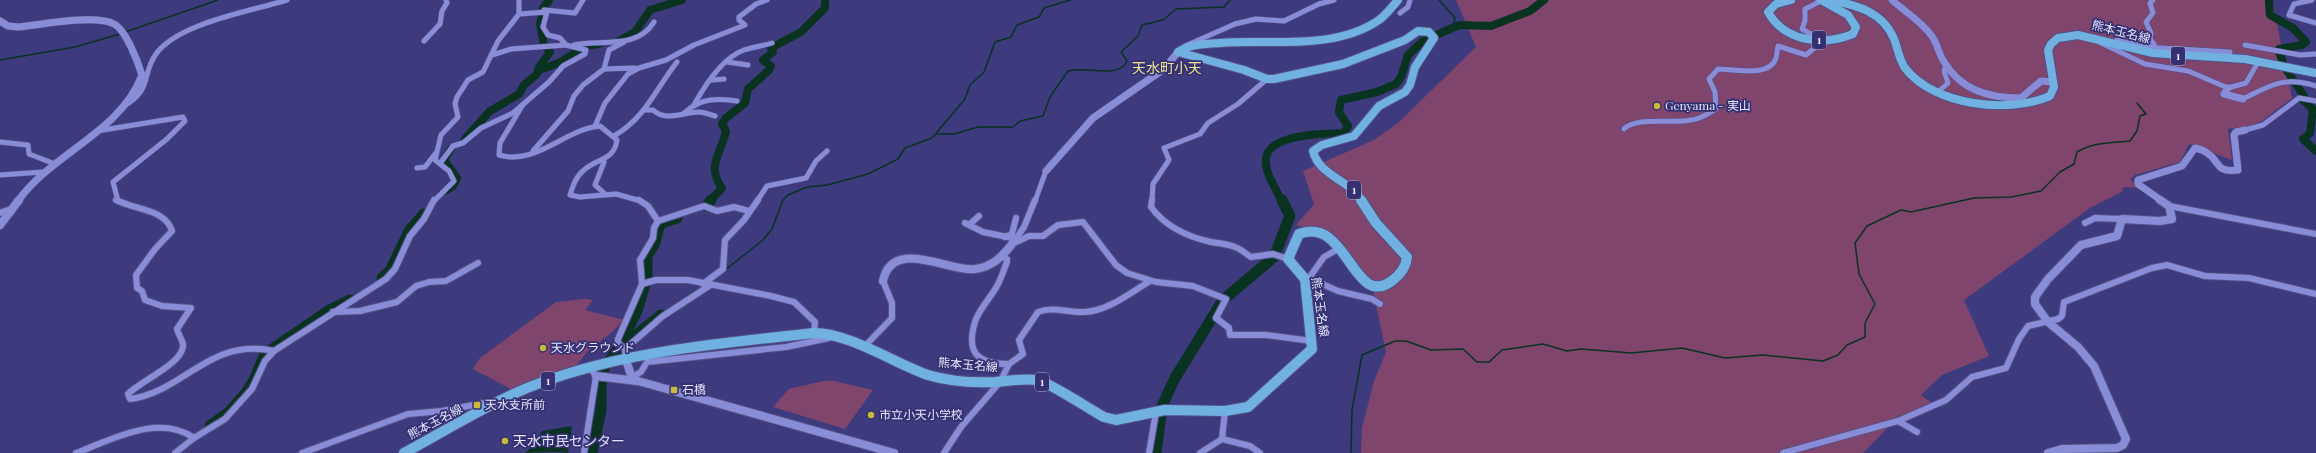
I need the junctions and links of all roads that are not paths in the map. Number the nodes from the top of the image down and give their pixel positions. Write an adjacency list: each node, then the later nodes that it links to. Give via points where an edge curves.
1 (287, 0): 53 (street, via 211,22 171,41 155,55 143,90 133,102)
2 (446, 0): 23 (street, via 442,11 442,24 430,32)
3 (519, 0): 17 (street)
4 (583, 0): 15 (street, via 574,14)
5 (767, 0): 38 (street, via 756,4 739,17 745,25 694,45 666,60)
6 (1334, 0): 29 (street, via 1284,21 1256,19 1235,24 1197,39)
7 (1398, 0): 29 (main road, via 1387,13 1372,24 1333,37 1221,43)
8 (1410, 0): 16 (street, via 1408,7)
9 (1791, 0): 10 (main road, 1, via 1776,4 1768,12 1771,20 1785,30 1806,38 1829,40 1854,34 1856,27 1848,15)
10 (1819, 0): 58 (street, via 1804,9 1805,21 1802,29 1819,44 1806,55 1778,46 1773,63 1760,70 1718,69 1709,79 1713,84 1716,98 1716,109 1710,113 1688,121 1651,121 1628,125)
11 (1830, 0): 47 (main road, 熊本玉名線 / 1, via 1864,9 1880,17 1890,29 1902,65 1916,78)
12 (1892, 0): 37 (street, via 1930,32)
13 (2153, 0): 22 (street, via 2150,3 2153,13 2146,22 2151,33 2150,39 2154,44 2145,46)
14 (2312, 0): 20 (street, via 2294,4 2289,14)
15 (544, 11): 17 (street); 26 (street, via 547,15 543,27 548,35 560,38)
16 (1400, 13)
17 (520, 14): 32 (street, via 498,41)
18 (0, 21): 53 (street, via 8,26 96,21 114,24 121,32 142,75 139,88)
19 (654, 22): 24 (street, via 646,31)
20 (2316, 23)
21 (2077, 36): 22 (street); 35 (main road, 熊本玉名線 / 1, via 2105,40 2152,53); 44 (main road, 熊本玉名線 / 1, via 2059,37 2049,45); 46 (street, via 2105,45 2138,62 2159,68 2188,71)
22 (2117, 40): 30 (street, via 2146,48)
23 (424, 41)
24 (622, 41): 28 (street, via 605,40); 39 (street, via 609,50)
25 (772, 43): 34 (street, via 745,50)
26 (566, 45): 28 (street); 32 (street, via 511,49)
27 (2246, 45): 31 (street, via 2300,55)
28 (572, 46): 48 (street, via 586,50 585,54 563,66 549,82)
29 (1180, 50): 42 (main road, 1); 70 (street, via 1164,69 1093,118)
30 (2230, 52)
31 (2316, 54)
32 (492, 55): 65 (street, via 484,72 468,80 457,97 455,104 460,112 459,116 443,132)
33 (678, 62): 54 (street, via 663,80 658,94)
34 (727, 62): 36 (street); 43 (street)
35 (2263, 62): 40 (main road, 熊本玉名線 / 1); 46 (street, via 2257,64 2246,83)
36 (748, 65)
37 (1946, 65): 44 (street, via 1965,87 1996,97 2021,98 2042,81); 47 (street, via 1944,71 1948,84)
38 (641, 67): 39 (street); 57 (street, via 615,88 614,94 605,103)
39 (604, 69): 64 (street, via 583,85 574,96 568,111)
40 (2316, 73)
41 (724, 79): 43 (street)
42 (1267, 79): 88 (main road, 1, via 1343,64 1404,40 1418,31 1429,32 1433,36 1415,67 1410,85 1405,92 1379,106 1354,136 1322,145 1313,151 1313,157 1322,168 1354,190 1371,218 1407,257 1407,262 1392,284 1375,286 1364,280); 89 (street, via 1238,104 1208,123 1200,134 1164,148 1169,160 1153,184 1151,200 1154,212 1179,230 1207,241 1237,247 1250,257)
43 (712, 80): 52 (street, via 701,91)
44 (2052, 82): 47 (main road, 熊本玉名線 / 1, via 2054,87 2050,96 2031,104 2004,106 1978,103)
45 (2316, 86): 49 (street, via 2283,79)
46 (2228, 88): 49 (street, via 2224,94 2234,99)
47 (1939, 91)
48 (527, 99): 64 (street, via 498,149 499,155 508,158); 66 (street, via 505,118 481,128 466,141 453,146)
49 (2243, 99)
50 (737, 101): 52 (street, via 710,97)
51 (2316, 102): 59 (street, via 2299,98 2264,125)
52 (694, 105): 55 (street)
53 (124, 106): 60 (street)
54 (646, 110): 55 (street, via 669,116); 61 (street, via 636,123)
55 (684, 113): 56 (street, via 700,112)
56 (715, 116)
57 (594, 126): 61 (street, via 604,128); 64 (street)
58 (1624, 129)
59 (2245, 130): 74 (street, via 2234,135 2238,170 2218,168 2208,153 2195,148 2182,166 2138,180 2138,184)
60 (95, 131): 68 (street); 106 (street, via 183,117 185,121 167,139 112,182 116,200 134,208 160,213 171,225 172,231 136,275 137,288 142,291 145,300 154,306 191,308 177,329 183,344 182,350 165,369 132,388 128,394 130,399 147,394 229,350 252,346)
61 (614, 136): 67 (street, via 617,144)
62 (0, 142): 68 (street, via 28,145 29,154)
63 (827, 151): 76 (street, via 816,161 806,178 767,186)
64 (532, 153)
65 (436, 154): 66 (street, via 435,160); 69 (street, via 425,167)
66 (441, 162): 99 (street, via 454,181 435,200 410,236 393,272)
67 (604, 162): 73 (street, via 594,185); 73 (street, via 581,172 570,196)
68 (55, 164): 71 (street)
69 (418, 168)
70 (1046, 171): 87 (street, via 1036,199)
71 (43, 172): 72 (street); 75 (street)
72 (0, 176)
73 (605, 194): 81 (street, via 634,196 655,212)
74 (2169, 206): 80 (street, via 2172,219 2164,222); 84 (street)
75 (12, 208): 77 (street); 83 (street)
76 (749, 211): 81 (street, via 734,207 717,211 704,206); 96 (street, via 725,240 722,269)
77 (0, 213)
78 (979, 216): 85 (street, via 968,224)
79 (1016, 218): 85 (street, via 1012,234)
80 (2122, 219): 82 (street, via 2095,218); 100 (street, via 2117,236 2082,246 2048,279 2035,297 2038,312)
81 (658, 221): 95 (street, via 653,238 640,260)
82 (2085, 223)
83 (0, 225)
84 (2314, 234): 86 (street)
85 (1003, 238): 87 (street)
86 (2316, 239)
87 (1014, 242): 90 (street); 94 (street, via 1029,236 1043,236 1058,225 1083,222 1120,268)
88 (1338, 249): 89 (main road, 1, via 1331,238 1312,230 1304,231); 92 (street, via 1330,250 1322,256 1319,265)
89 (1280, 256): 92 (main road, 熊本玉名線)
90 (1003, 257): 93 (street, via 989,266 969,270 932,260 901,261 890,267 884,274); 108 (street, via 1007,259 999,283 975,322 973,344 977,356 982,360 993,364)
91 (478, 263): 99 (street, via 446,281 416,286 397,302 360,311)
92 (1307, 279): 98 (street, via 1338,291 1372,299); 103 (main road, 熊本玉名線)
93 (883, 281): 105 (street, via 892,303 892,318)
94 (1150, 281): 103 (street, via 1193,286 1224,297 1228,300 1216,318 1229,328 1230,336 1266,335); 108 (street, via 1097,310 1084,312 1051,308 1038,312 1019,340 1023,354)
95 (645, 283): 96 (street, via 672,280); 104 (street)
96 (706, 285): 101 (street, via 794,302 815,322); 104 (street)
97 (2316, 294): 100 (street, via 2249,278 2205,276 2160,265 2064,302 2062,316)
98 (1380, 304)
99 (333, 312): 106 (street)
100 (2048, 322): 115 (street, via 2028,326 2023,330 2006,368 1972,377 1946,400); 130 (street, via 2078,347 2094,366 2126,439 2118,448 2062,449)
101 (814, 333): 102 (main road, 熊本玉名線 / 1, via 824,333); 107 (main road, 熊本玉名線 / 1, via 681,348)
102 (833, 337): 105 (main road, 熊本玉名線 / 1); 110 (street, via 786,347 647,362)
103 (1312, 341): 113 (main road, 熊本玉名線 / 1, via 1312,349 1260,398 1248,407)
104 (622, 346): 107 (street)
105 (864, 347): 111 (main road, 熊本玉名線 / 1, via 929,375 956,380)
106 (273, 350): 117 (street, via 265,361 257,382 225,419)
107 (626, 360): 109 (main road, 熊本玉名線 / 1, via 613,363); 110 (street)
108 (1009, 364): 111 (street)
109 (596, 372): 110 (street, via 610,377); 112 (main road, 熊本玉名線 / 1, via 544,382); 123 (street)
110 (635, 379): 124 (street)
111 (1000, 382): 114 (main road, 熊本玉名線 / 1, via 1017,379 1039,380 1104,417 1116,420); 125 (street, via 961,427)
112 (499, 403): 121 (street, via 408,414); 122 (main road, 熊本玉名線 / 1)
113 (1225, 411): 114 (main road, 熊本玉名線 / 1); 118 (street)
114 (1156, 412): 126 (street)
115 (1898, 421): 116 (street); 129 (street)
116 (1917, 432)
117 (194, 437): 119 (street, via 172,429 144,428); 120 (street)
118 (1222, 439): 127 (street); 128 (street, via 1250,446)
119 (76, 453)
120 (175, 453)
121 (302, 453)
122 (404, 453)
123 (584, 453)
124 (894, 453)
125 (944, 453)
126 (1149, 453)
127 (1200, 453)
128 (1260, 453)
129 (1784, 453)
130 (2048, 453)

